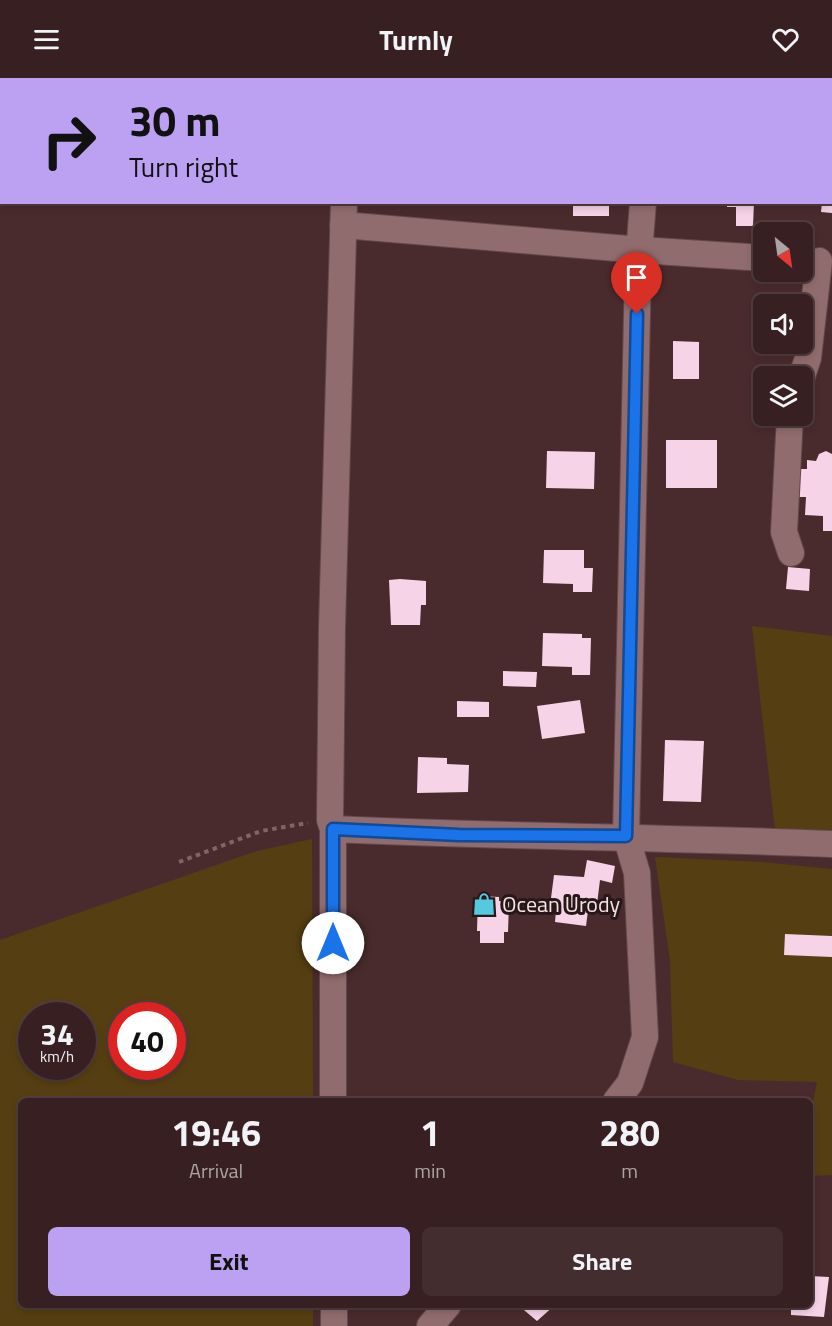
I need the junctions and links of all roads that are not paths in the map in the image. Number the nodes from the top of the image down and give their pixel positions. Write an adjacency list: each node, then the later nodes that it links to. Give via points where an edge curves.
1 (643, 204): 3 (street)
2 (344, 214): 3 (street); 9 (street, via 332,627)
3 (640, 250): 4 (street); 10 (street)
4 (753, 257)
5 (818, 261): 6 (street)
6 (805, 366)
7 (789, 426): 8 (street, via 784,532)
8 (791, 553)
9 (331, 825): 10 (street, via 459,835); 12 (street)
10 (626, 836): 11 (street); 13 (street, via 637,873 645,1037 630,1083)
11 (832, 844)
12 (333, 1098)
13 (618, 1098)
14 (334, 1308): 16 (street)
15 (445, 1308): 17 (street)
16 (334, 1326)
17 (430, 1326)

